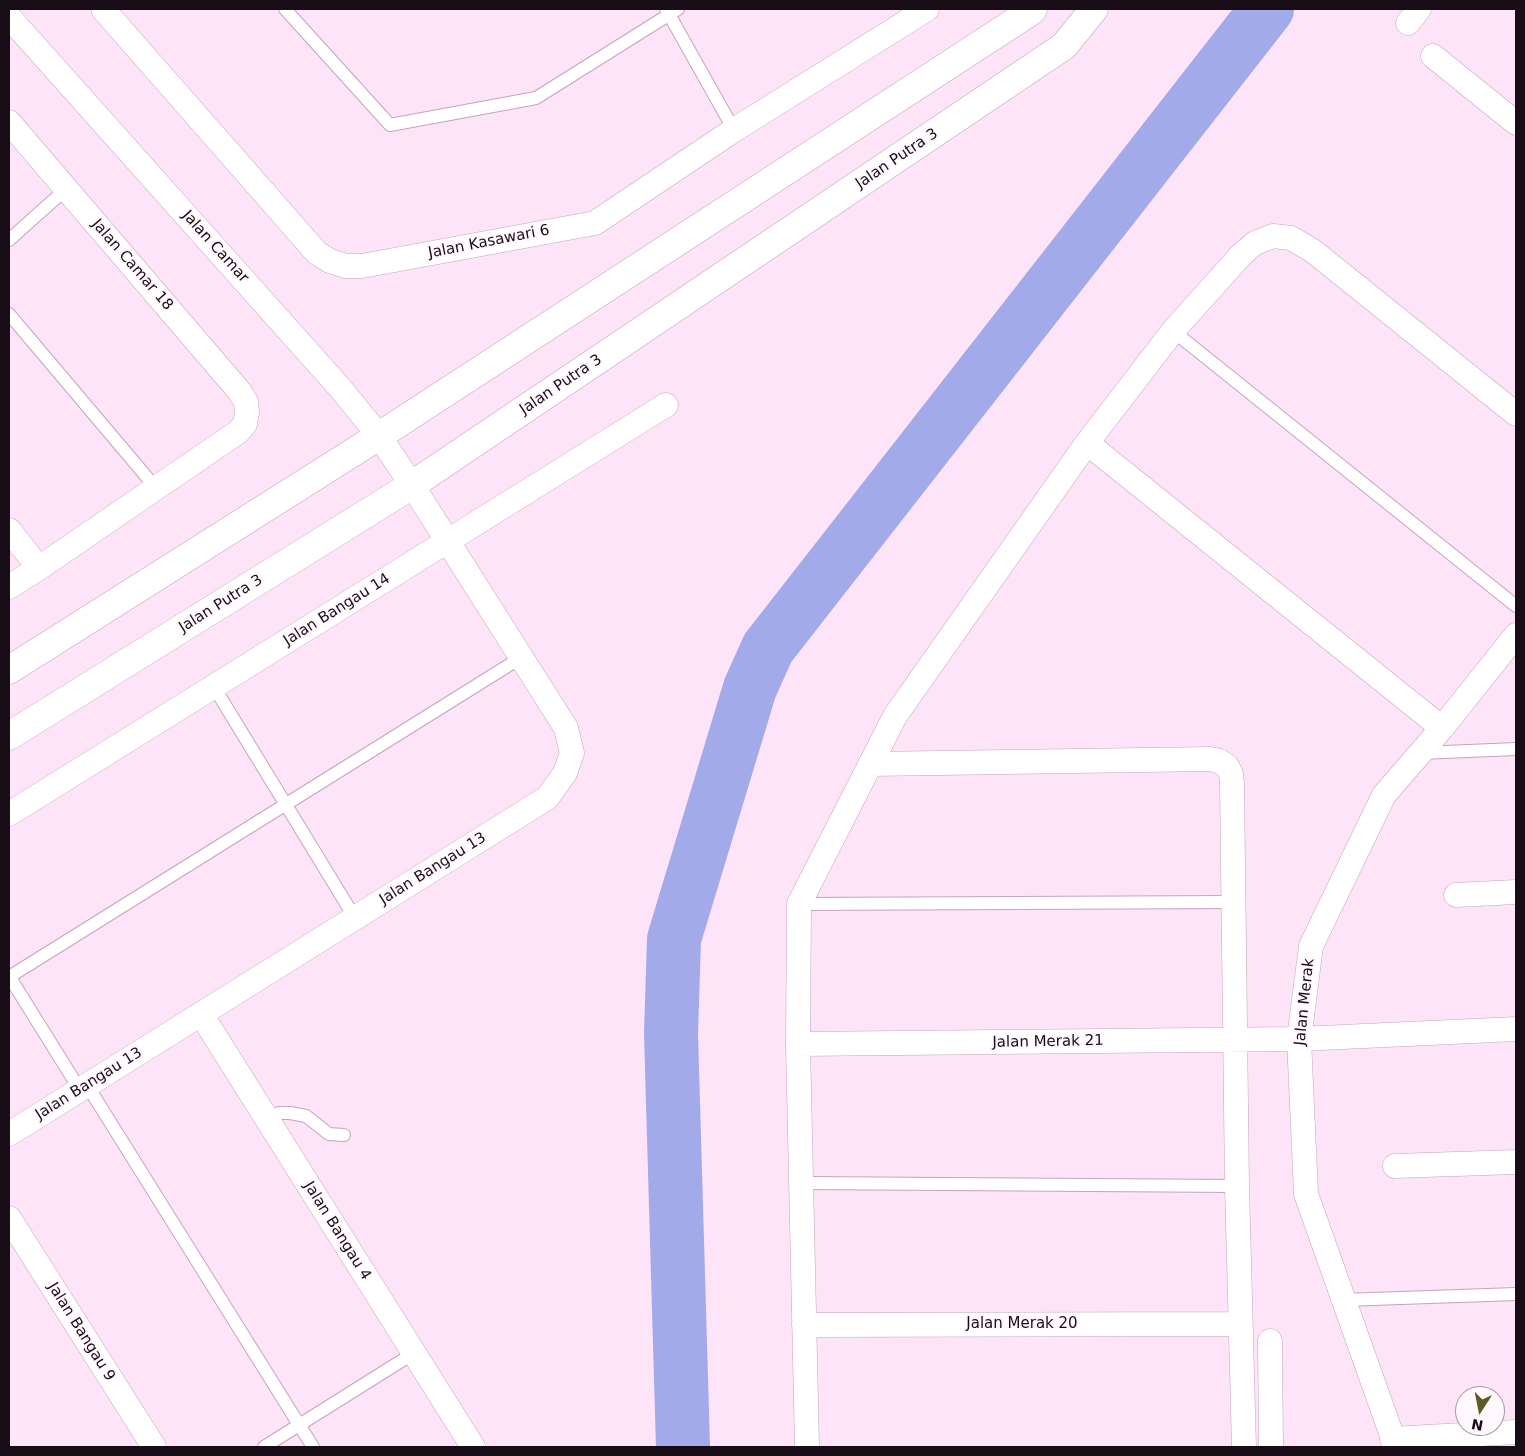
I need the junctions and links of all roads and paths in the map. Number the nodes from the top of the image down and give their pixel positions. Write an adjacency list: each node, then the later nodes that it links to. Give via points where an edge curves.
1 (103, 9): 11 (street, Jalan Kasawari 6, via 317,253 346,266 362,266 595,222)
2 (285, 9): 6 (lane, via 390,125 536,98)
3 (927, 9): 11 (street, Jalan Kasawari 6)
4 (1032, 9): 18 (street)
5 (1094, 9): 20 (street, Jalan Putra 3, via 1064,46)
6 (671, 10): 11 (lane)
7 (9, 16): 18 (street, Jalan Camar)
8 (1433, 56): 10 (street)
9 (9, 122): 12 (street, Jalan Camar 18)
10 (1516, 123)
11 (734, 130)
12 (66, 189): 13 (lane); 21 (street, Jalan Camar 18, via 246,402 245,424 238,432)
13 (9, 240)
14 (9, 314): 21 (lane)
15 (1173, 331): 17 (street, via 1254,243 1273,236 1291,238 1313,251); 19 (street); 26 (lane)
16 (666, 405): 23 (street, Jalan Bangau 14)
17 (1516, 414)
18 (379, 436): 20 (street, Jalan Camar); 29 (street)
19 (1087, 443): 31 (street); 35 (street, via 895,716)
20 (412, 485): 23 (street, Jalan Bangau 13); 32 (street, Jalan Putra 3)
21 (156, 488): 24 (street)
22 (9, 530): 24 (street)
23 (448, 541): 28 (street, Jalan Bangau 13); 30 (street, Jalan Bangau 14)
24 (39, 568): 25 (street)
25 (9, 587)
26 (1516, 606)
27 (1516, 635): 31 (street, Jalan Merak)
28 (522, 657): 36 (lane); 42 (street, Jalan Bangau 13, via 566,728 572,753 565,773 547,798)
29 (9, 670)
30 (214, 687): 36 (lane); 37 (street, Jalan Bangau 14)
31 (1442, 728): 34 (street, Jalan Merak)
32 (9, 736)
33 (1516, 749): 34 (lane)
34 (1421, 753): 46 (street, Jalan Merak, via 1384,795 1311,946)
35 (870, 764): 40 (street, via 1210,758 1219,761 1227,766 1232,783); 41 (street)
36 (286, 804): 42 (lane); 43 (lane)
37 (9, 814)
38 (1516, 892): 39 (street)
39 (1456, 895)
40 (1234, 902): 41 (lane); 47 (street)
41 (799, 904): 48 (street)
42 (355, 918): 44 (street, Jalan Bangau 13)
43 (9, 976): 49 (lane)
44 (201, 1014): 49 (street, Jalan Bangau 13); 50 (street, Jalan Bangau 4)
45 (1516, 1029): 46 (street, Jalan Merak 21)
46 (1299, 1039): 47 (street, Jalan Merak 21); 59 (street, Jalan Merak, via 1306,1194)
47 (1236, 1040): 48 (street, Jalan Merak 21); 56 (street)
48 (798, 1044): 55 (street)
49 (84, 1087): 51 (street, Jalan Bangau 13); 64 (lane)
50 (267, 1120): 52 (lane, via 279,1113 290,1112 306,1116 329,1134); 63 (street, Jalan Bangau 4)
51 (9, 1134)
52 (344, 1135)
53 (1516, 1162): 54 (street)
54 (1395, 1166)
55 (801, 1183): 56 (lane); 60 (street)
56 (1237, 1186): 61 (street)
57 (9, 1218): 67 (street, Jalan Bangau 9)
58 (1516, 1294): 59 (lane)
59 (1343, 1300): 66 (street, Jalan Merak)
60 (804, 1324): 61 (street, Jalan Merak 20); 71 (street)
61 (1240, 1324): 72 (street)
62 (1270, 1341): 73 (street)
63 (414, 1353): 64 (lane); 70 (street, Jalan Bangau 4)
64 (299, 1425): 68 (lane); 69 (lane)
65 (1516, 1432): 66 (street)
66 (1394, 1443)
67 (154, 1447)
68 (264, 1447)
69 (313, 1447)
70 (473, 1447)
71 (807, 1447)
72 (1244, 1447)
73 (1271, 1447)

